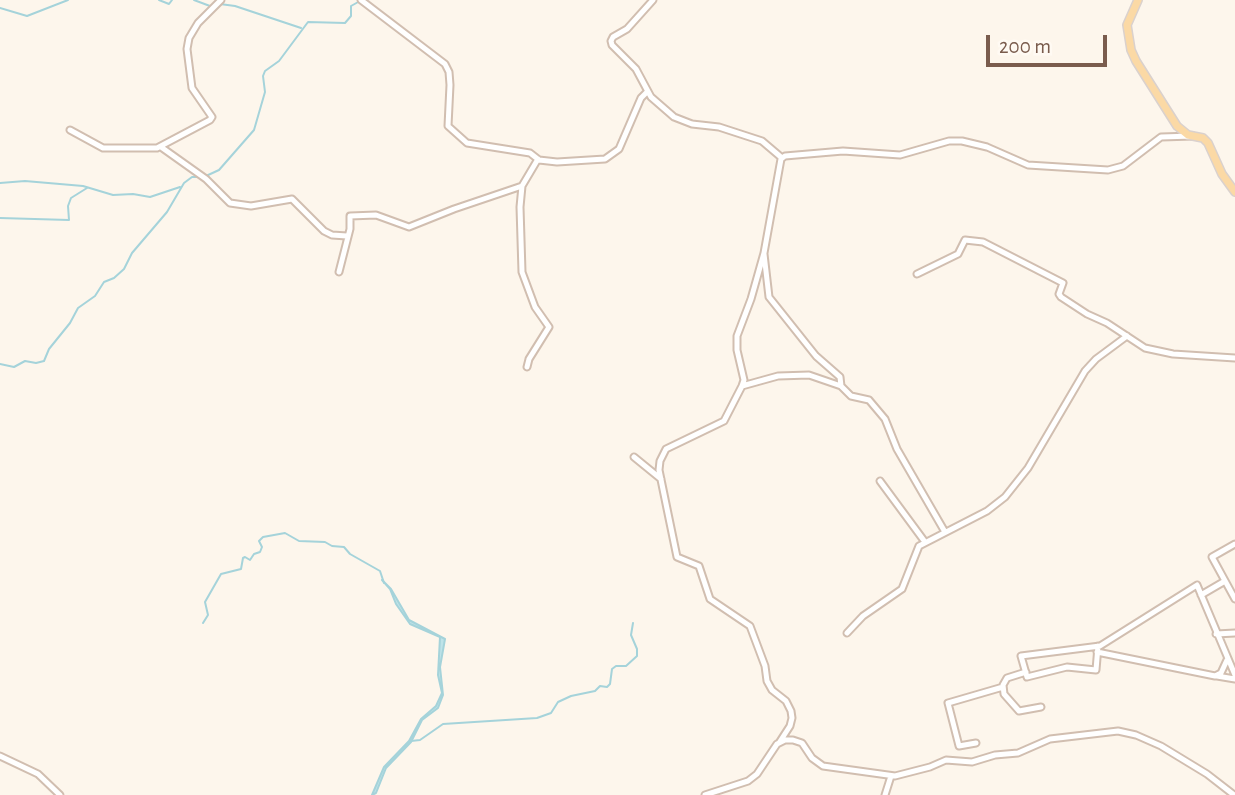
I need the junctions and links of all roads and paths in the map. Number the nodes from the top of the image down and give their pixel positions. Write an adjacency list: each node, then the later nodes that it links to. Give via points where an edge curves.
1 (221, 0): 8 (street, via 198,23 187,49 192,88 212,119)
2 (361, 0): 10 (street, via 447,66 450,130 467,143 531,153)
3 (653, 0): 5 (street, via 627,29 611,37 612,46 636,69)
4 (1138, 0): 7 (main road, via 1127,25 1132,52 1174,122)
5 (647, 92): 9 (street, via 674,117 762,141); 10 (street, via 619,149 608,157 568,163)
6 (70, 131): 8 (street, via 103,148)
7 (1194, 136): 9 (street, via 1161,137 1123,166 1108,170 1028,165 962,141 900,155 843,151); 12 (main road, via 1208,143)
8 (161, 147): 13 (street, via 206,179 230,203 251,206 292,199 321,229)
9 (782, 158): 14 (street)
10 (538, 159): 11 (street)
11 (522, 186): 13 (street, via 409,227 376,215 350,216); 19 (street, via 522,272 549,327)
12 (1235, 192)
13 (347, 236): 15 (street)
14 (764, 253): 20 (street, via 737,336); 21 (street, via 769,297 816,356 840,377)
15 (339, 272)
16 (918, 274): 17 (street, via 958,254 965,240 983,242 1063,283 1061,297)
17 (1127, 336): 18 (street, via 1159,352); 25 (street, via 1085,371 1028,468 1005,497)
18 (1235, 358)
19 (527, 366)
20 (742, 386): 21 (street, via 796,375); 23 (street, via 724,421 666,449 660,461)
21 (841, 386): 25 (street, via 851,396 869,400 885,419)
22 (634, 457): 23 (street)
23 (662, 480): 42 (street, via 677,556 699,566 710,599 750,626 767,681 786,701 792,718)
24 (880, 481): 26 (street)
25 (945, 533): 26 (street)
26 (925, 542): 31 (street, via 917,550 902,589)
27 (1235, 544): 28 (street, via 1212,558)
28 (1225, 581): 29 (street); 30 (street)
29 (1201, 594): 33 (street); 35 (street, via 1197,585)
30 (1235, 599)
31 (847, 633)
32 (1234, 633): 33 (street); 34 (street)
33 (1216, 634): 34 (street)
34 (1220, 643): 36 (street)
35 (1098, 649): 37 (street, via 1021,656); 37 (street, via 1096,670 1067,667 1027,677); 38 (street)
36 (1227, 660): 38 (street); 39 (street)
37 (1026, 672): 40 (street, via 1007,678)
38 (1215, 676): 39 (street)
39 (1235, 677)
40 (1003, 687): 41 (street, via 1019,711); 43 (street, via 948,703 959,746)
41 (1041, 707)
42 (779, 743): 45 (street, via 798,740 823,766); 47 (street, via 753,778)
43 (975, 743)
44 (0, 757): 46 (street, via 38,774)
45 (891, 776): 48 (street); 49 (street, via 946,760 972,762 1018,753 1051,739 1118,731 1156,743)
46 (60, 795)
47 (705, 795)
48 (886, 795)
49 (1234, 795)

